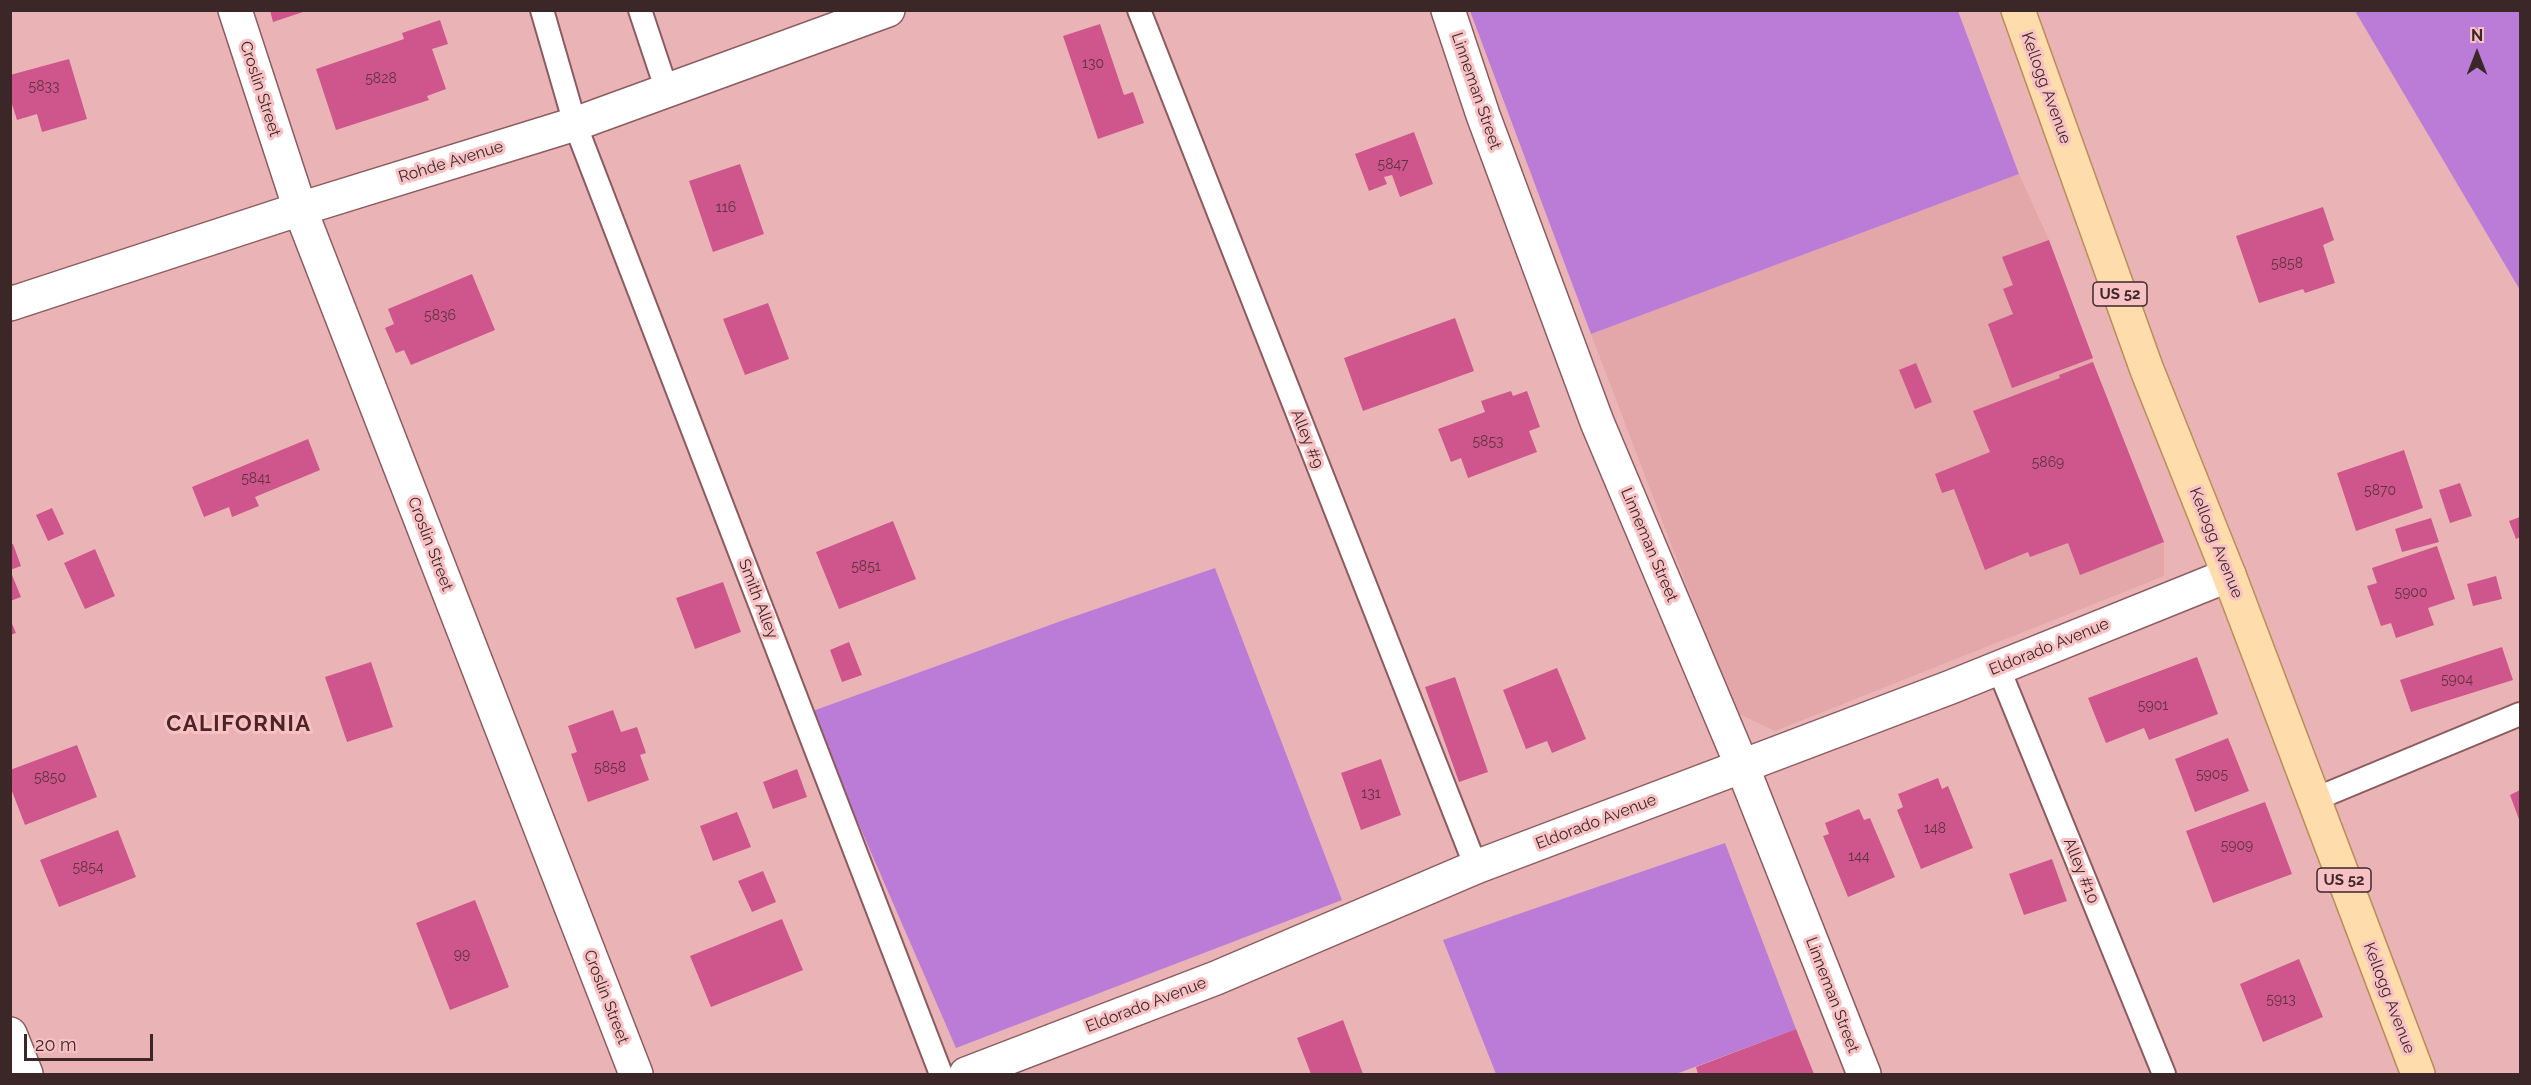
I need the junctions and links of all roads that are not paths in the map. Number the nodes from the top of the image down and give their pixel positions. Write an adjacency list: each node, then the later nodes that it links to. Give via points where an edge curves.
1 (235, 10): 10 (street, Croslin Street)
2 (542, 10): 9 (lane, Smith Alley)
3 (640, 10): 8 (lane)
4 (888, 10): 8 (street, Rohde Avenue)
5 (1138, 10): 17 (lane, Alley #9)
6 (1448, 10): 15 (street, Linneman Street, via 1483,115 1598,422)
7 (2019, 10): 12 (main road, Kellogg Avenue / US 52, via 2147,370)
8 (667, 91): 9 (street, Rohde Avenue)
9 (575, 124): 10 (street, Rohde Avenue); 21 (lane, Smith Alley)
10 (300, 209): 11 (street, Rohde Avenue); 20 (street, Croslin Street)
11 (10, 304)
12 (2229, 575): 13 (street, Eldorado Avenue); 16 (main road, Kellogg Avenue / US 52)
13 (1998, 667): 15 (street, Eldorado Avenue); 24 (lane, Alley #10)
14 (2520, 714): 16 (lane)
15 (1742, 766): 17 (street, Eldorado Avenue); 23 (street, Linneman Street)
16 (2313, 800): 25 (main road, Kellogg Avenue / US 52)
17 (1476, 867): 22 (street, Eldorado Avenue, via 1216,978)
18 (10, 1034): 19 (street)
19 (26, 1074)
20 (636, 1074)
21 (941, 1074)
22 (966, 1074)
23 (1864, 1074)
24 (2164, 1074)
25 (2418, 1074)

